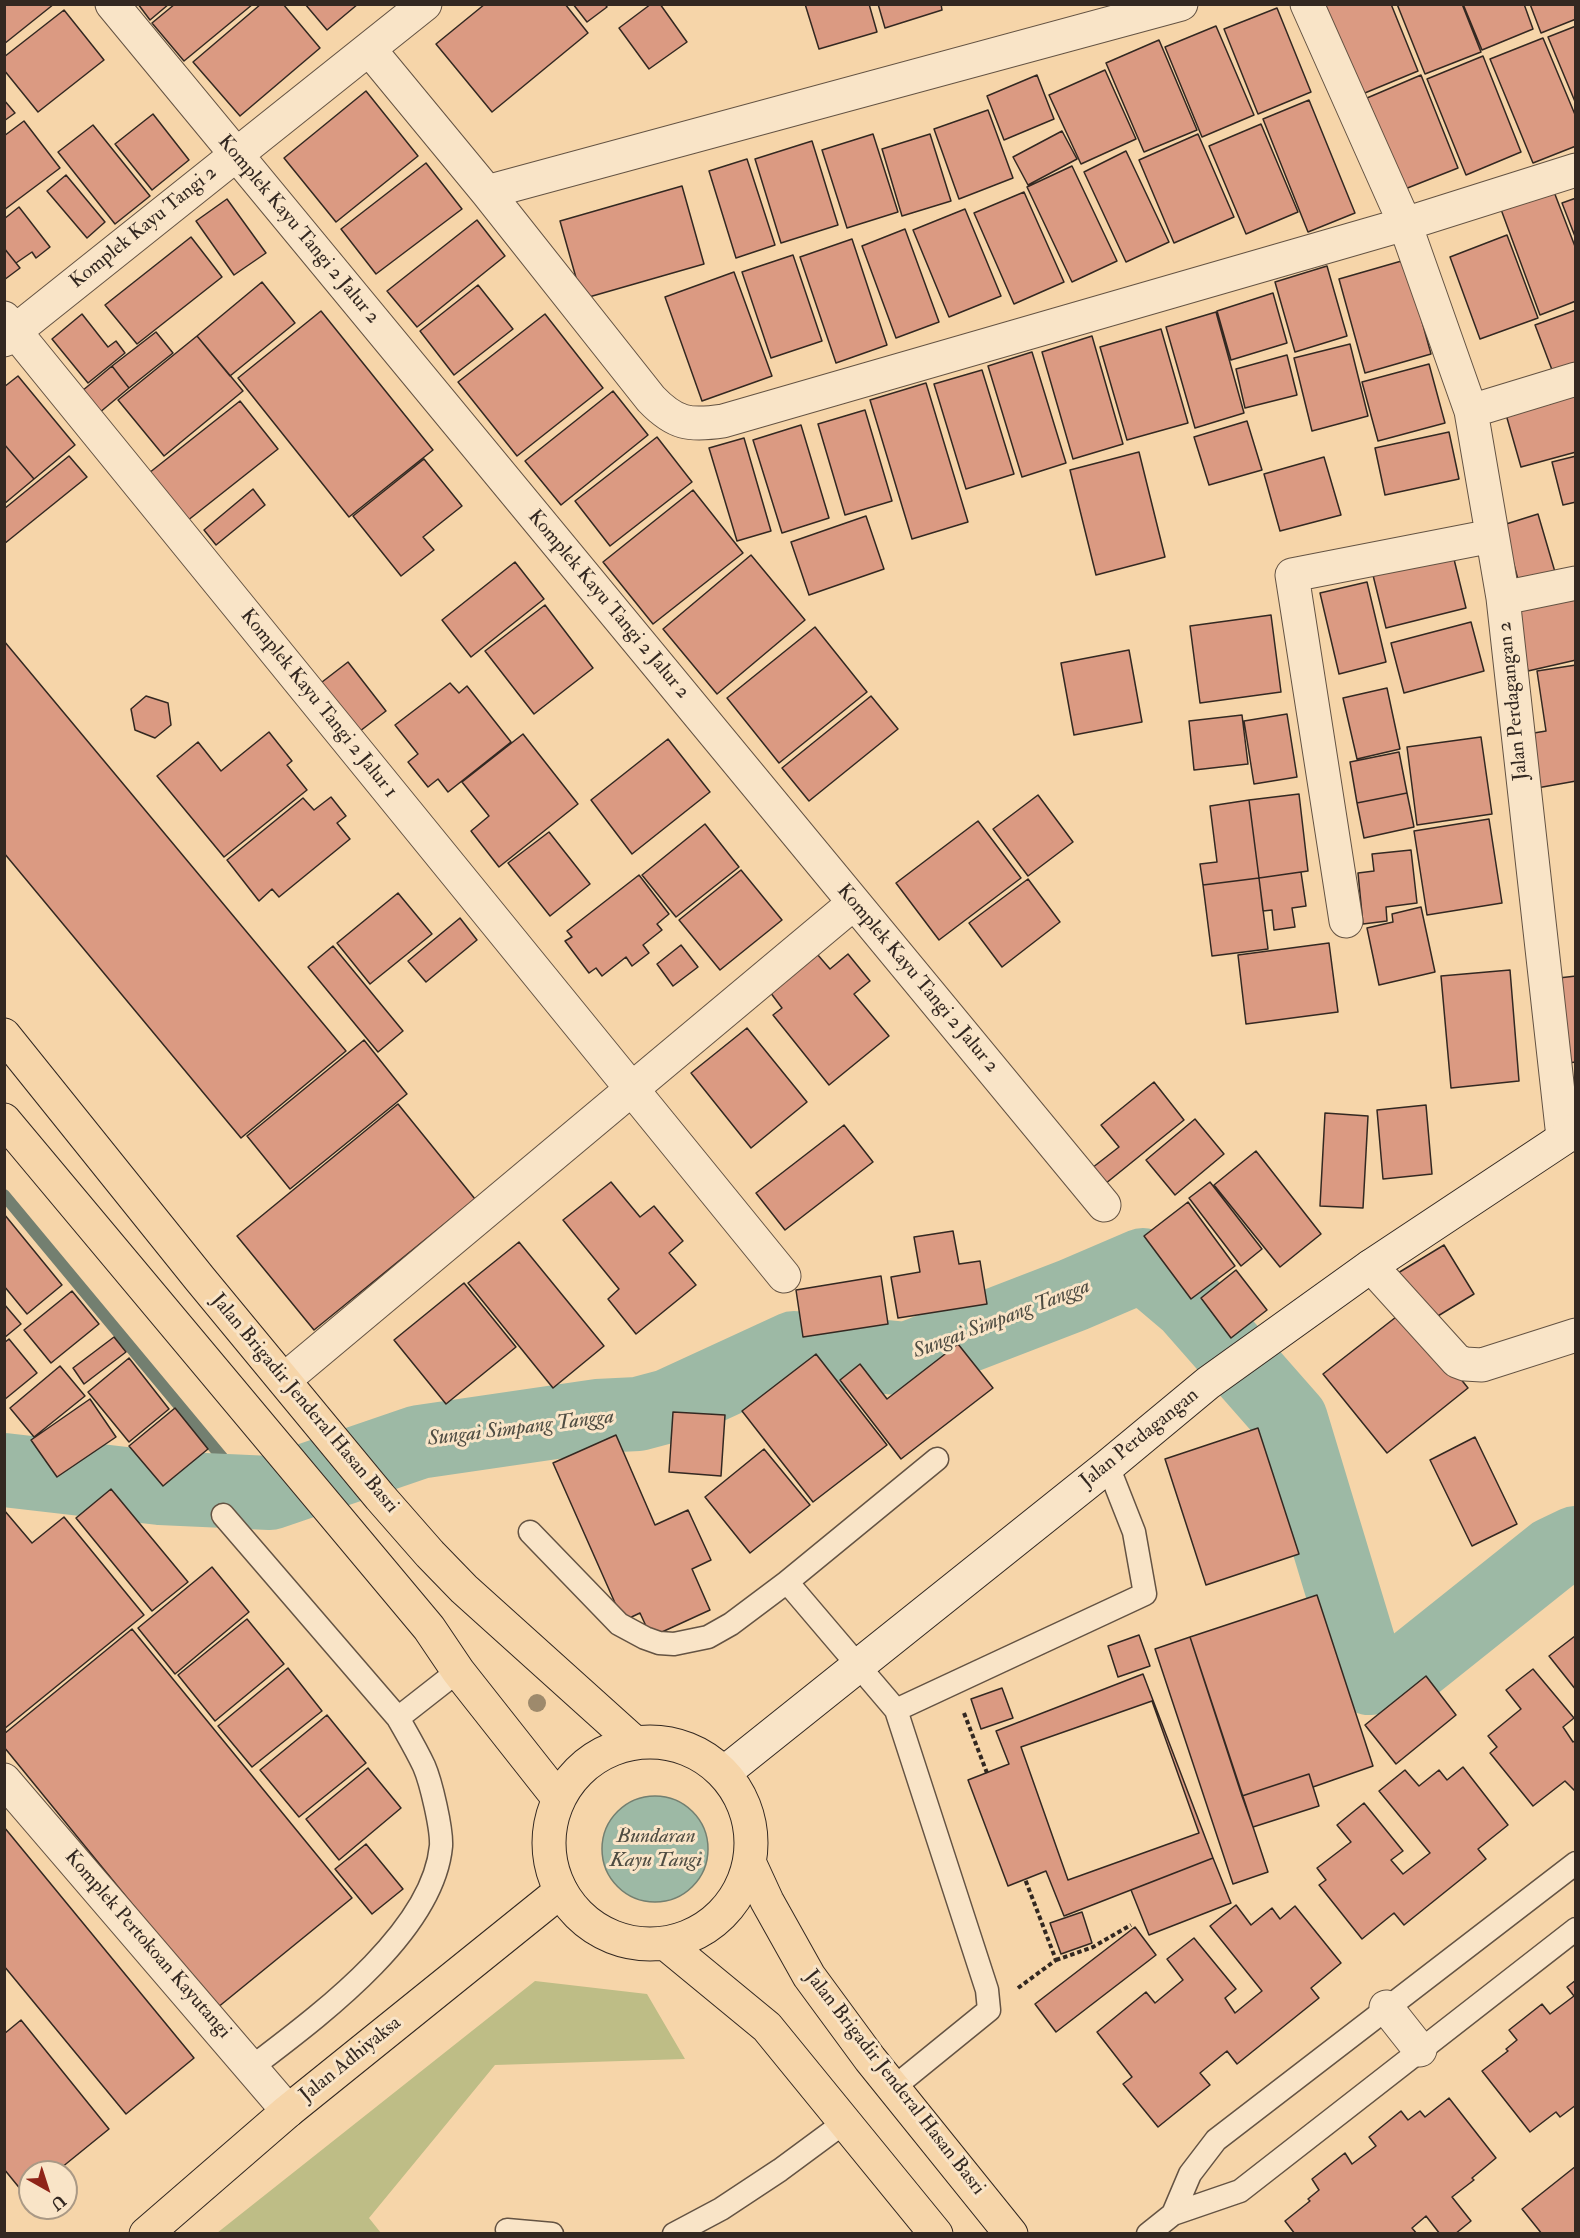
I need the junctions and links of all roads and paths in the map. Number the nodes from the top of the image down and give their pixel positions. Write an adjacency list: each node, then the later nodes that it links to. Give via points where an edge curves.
1 (112, 4): 7 (street, Komplek Kayu Tangi 2 Jalur 2)
2 (425, 4): 6 (street, Komplek Kayu Tangi 2)
3 (1181, 4): 5 (street)
4 (1307, 4): 10 (street, Jalan Perdagangan 2)
5 (1120, 13): 9 (street)
6 (369, 49): 7 (street, Komplek Kayu Tangi 2); 9 (street)
7 (236, 156): 11 (street, Komplek Kayu Tangi 2); 17 (street, Komplek Kayu Tangi 2 Jalur 2)
8 (1575, 170): 10 (street)
9 (487, 192): 10 (street, via 651,399 666,415 701,424 734,418)
10 (1405, 224): 13 (street, Jalan Perdagangan 2)
11 (8, 330): 20 (street, Komplek Kayu Tangi 2 Jalur 1)
12 (1575, 379): 13 (street)
13 (1471, 411): 14 (street, Jalan Perdagangan 2)
14 (1492, 536): 16 (street, Jalan Perdagangan 2); 18 (street, via 1292,575)
15 (1575, 583): 16 (street)
16 (1503, 598): 21 (street, Jalan Perdagangan 2)
17 (854, 903): 20 (street); 23 (street, Komplek Kayu Tangi 2 Jalur 2)
18 (1346, 921)
19 (4, 1035): 26 (main road, Jalan Brigadir Jenderal Hasan Basri)
20 (632, 1089): 25 (street, Komplek Kayu Tangi 2 Jalur 1); 29 (street)
21 (1569, 1133): 24 (street, Jalan Perdagangan)
22 (9, 1136): 27 (main road)
23 (1104, 1205)
24 (1371, 1266): 28 (street, via 1457,1361 1465,1364 1482,1365); 31 (street, Jalan Perdagangan, via 1208,1383)
25 (784, 1275)
26 (200, 1279): 27 (main road); 29 (main road, Jalan Brigadir Jenderal Hasan Basri)
27 (162, 1311): 36 (main road, via 429,1628)
28 (1575, 1335)
29 (284, 1380): 40 (main road, Jalan Brigadir Jenderal Hasan Basri, via 389,1507 464,1589)
30 (937, 1459): 34 (lane)
31 (1108, 1466): 35 (street, Jalan Perdagangan); 37 (lane, via 1134,1532 1145,1594)
32 (223, 1515): 39 (lane)
33 (530, 1532): 34 (lane, via 619,1624 659,1643 708,1637)
34 (787, 1582): 35 (lane)
35 (858, 1665): 38 (lane); 41 (street, Jalan Perdagangan)
36 (458, 1671): 39 (lane); 44 (main road)
37 (952, 1684): 38 (lane); 42 (path)
38 (896, 1710): 54 (lane, via 987,1990)
39 (398, 1718): 56 (lane, via 425,1768 438,1817 441,1846 421,1906 365,1973 322,2014)
40 (635, 1743): 41 (main road, via 660,1742 683,1747); 44 (main road, via 590,1762 572,1778)
41 (724, 1773): 46 (main road, via 739,1793 748,1815)
42 (987, 1773)
43 (4, 1780): 56 (street, Komplek Pertokoan Kayutangi)
44 (559, 1799): 48 (main road, via 552,1817 549,1845 553,1874)
45 (1575, 1863): 53 (lane)
46 (750, 1864): 51 (main road, via 731,1904 719,1917 704,1928); 57 (main road, Jalan Brigadir Jenderal Hasan Basri, via 809,1976)
47 (1025, 1879): 52 (path)
48 (561, 1891): 51 (main road, via 575,1912 601,1932 641,1944); 58 (main road, Jalan Adhiyaksa)
49 (1131, 1925): 52 (path, via 1093,1947)
50 (1575, 1929): 55 (lane)
51 (665, 1943): 59 (main road, via 767,2027)
52 (1056, 1960): 54 (path)
53 (1386, 2007): 55 (street); 60 (lane, via 1216,2140 1190,2174)
54 (989, 2010): 57 (lane)
55 (1420, 2050): 60 (lane, via 1240,2191)
56 (252, 2067): 58 (street, Komplek Pertokoan Kayutangi)
57 (893, 2088): 66 (main road, Jalan Brigadir Jenderal Hasan Basri)
58 (288, 2111): 62 (main road, Jalan Adhiyaksa)
59 (845, 2122): 64 (lane, via 721,2209); 65 (main road)
60 (1173, 2214): 67 (lane)
61 (507, 2230): 63 (lane)
62 (146, 2234)
63 (552, 2234)
64 (674, 2234)
65 (936, 2234)
66 (1011, 2234)
67 (1148, 2234)

